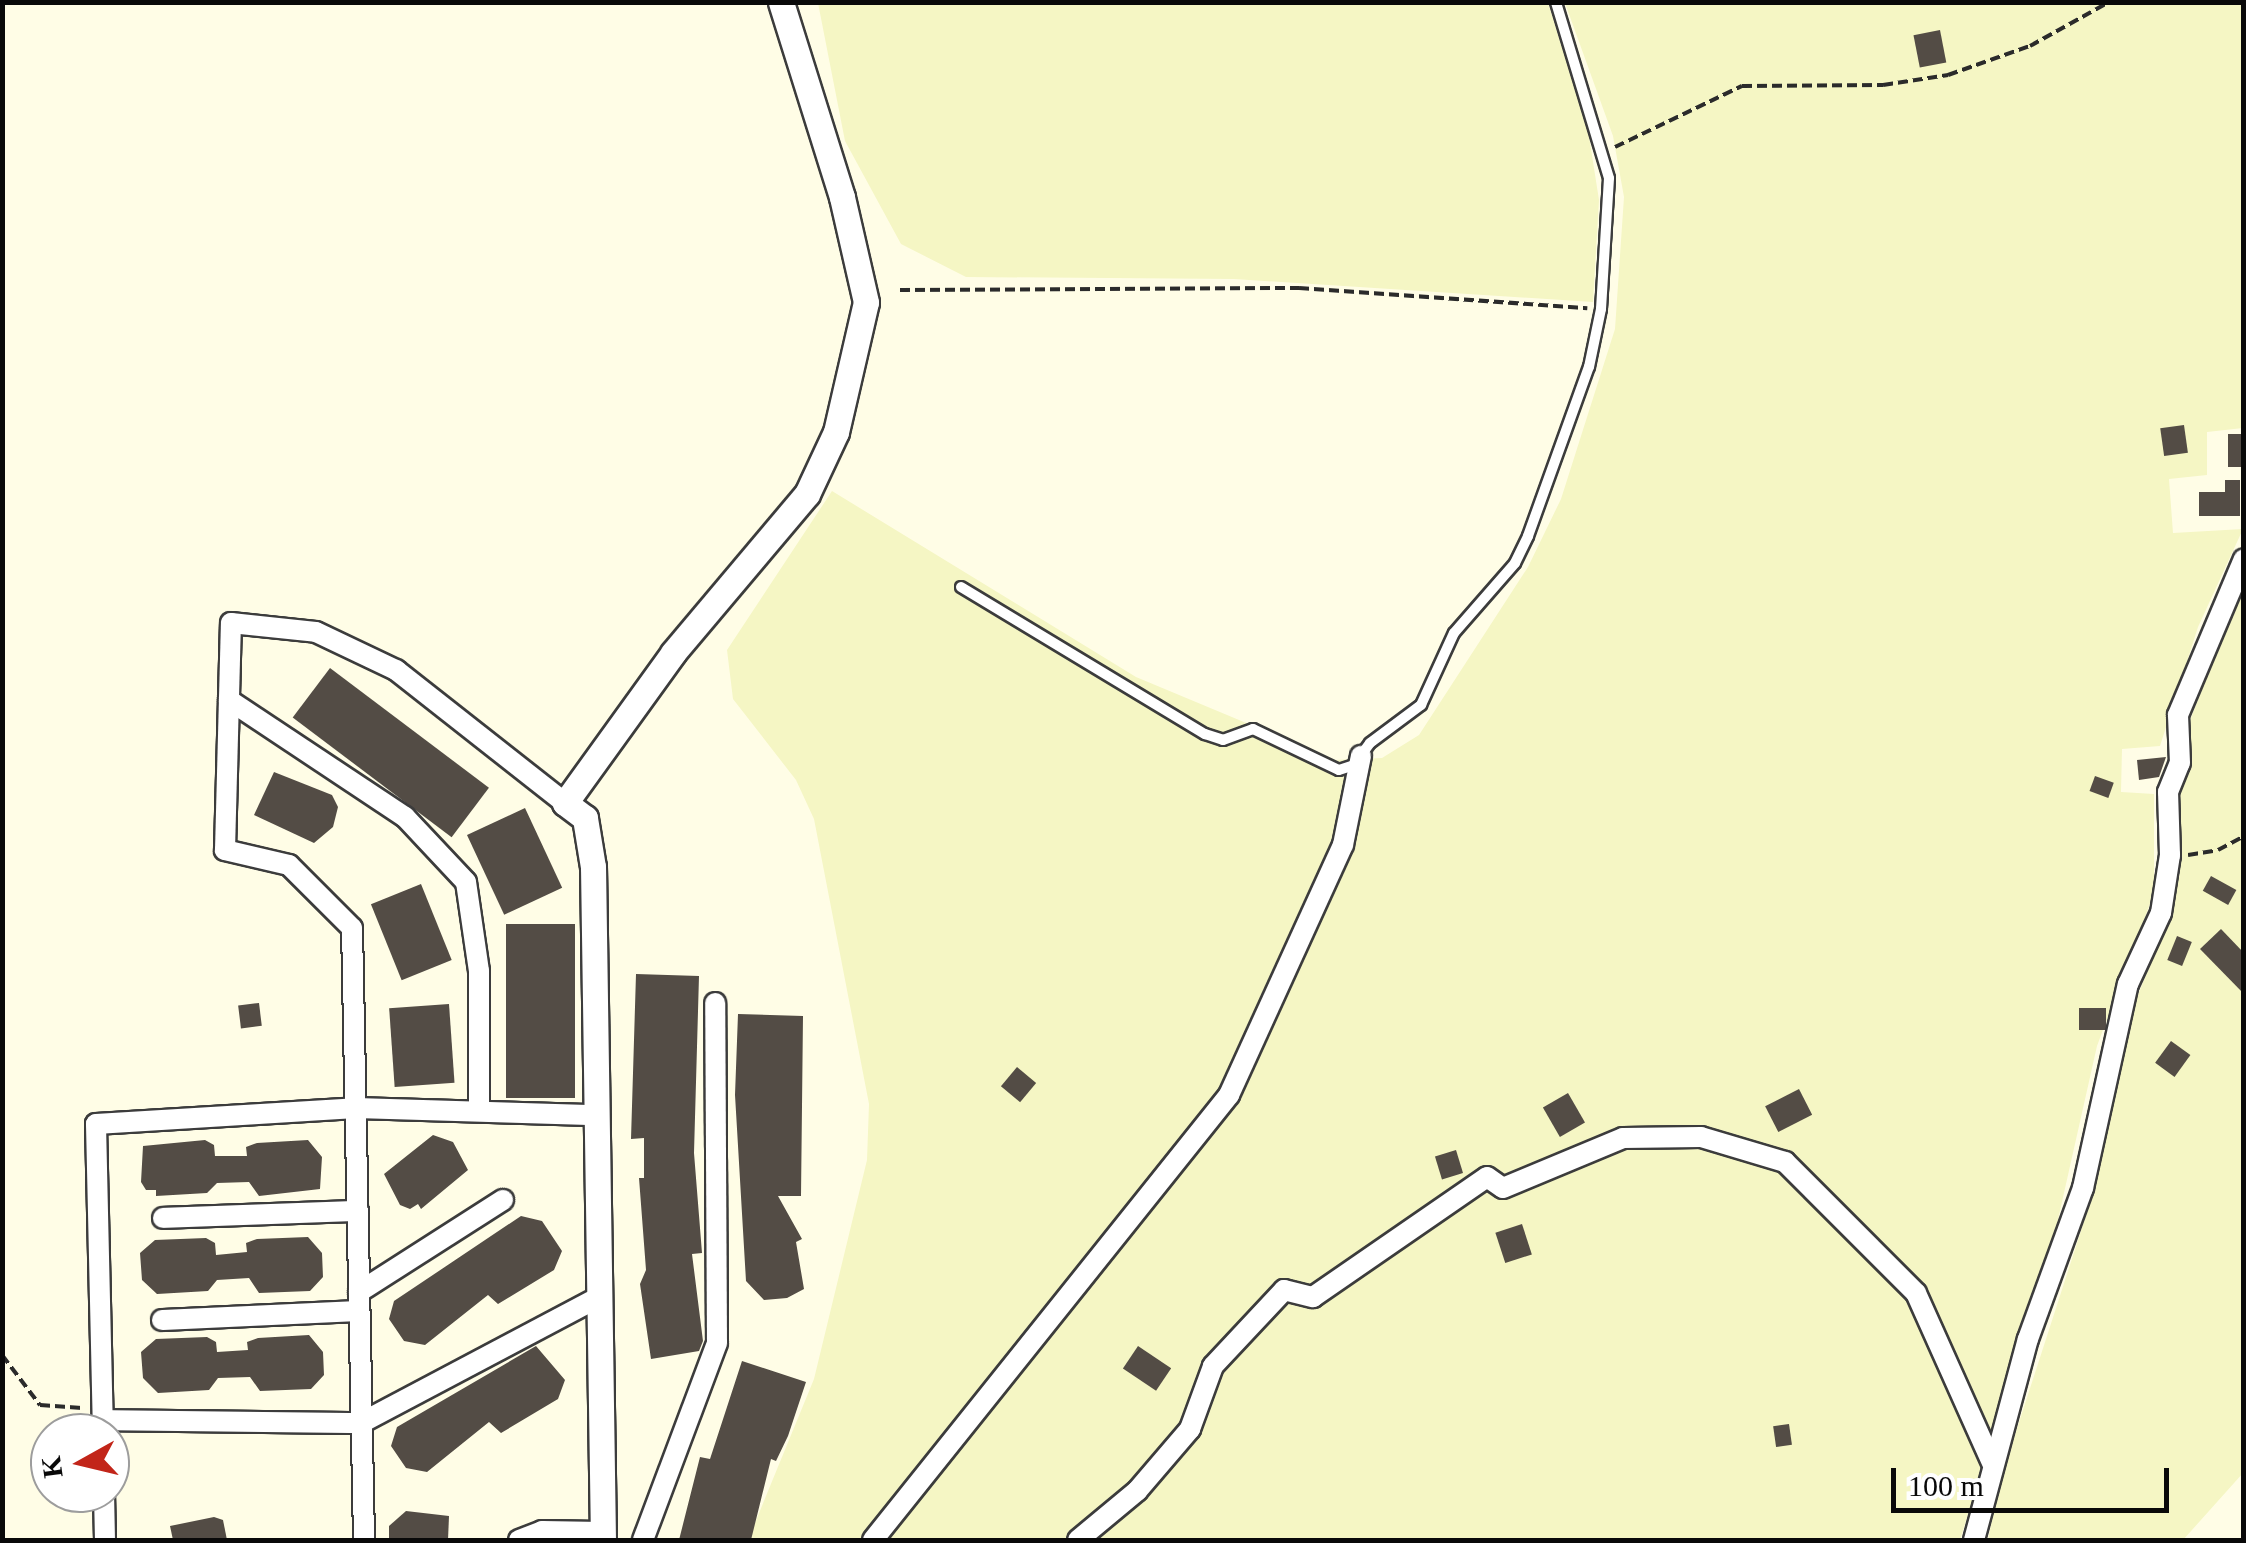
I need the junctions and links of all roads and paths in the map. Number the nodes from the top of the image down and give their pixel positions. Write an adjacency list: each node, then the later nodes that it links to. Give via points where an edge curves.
1 (781, 2): 11 (street, via 842,197 866,302 836,432 807,494 674,653)
2 (1556, 2): 4 (lane)
3 (2109, 2): 4 (path, via 2030,46 1948,75 1884,86 1742,86)
4 (1605, 152): 6 (lane, via 1610,207)
5 (900, 290): 6 (path, via 1264,287)
6 (1601, 309): 10 (lane, via 1589,367 1515,563 1462,621 1421,705)
7 (2244, 558): 13 (street, via 2178,715 2180,763 2165,825)
8 (961, 587): 10 (lane, via 1205,734 1223,740 1254,729 1339,770)
9 (229, 700): 11 (street, via 231,623 316,632 396,670); 15 (street, via 225,850 289,865 352,928); 16 (street, via 405,817 466,882 479,971)
10 (1361, 756): 36 (street, via 1343,845 1229,1095)
11 (565, 803): 17 (street, via 585,818 593,867)
12 (2244, 836): 13 (path, via 2218,850)
13 (2170, 855): 29 (street, via 2161,912 2116,1028 2083,1188)
14 (716, 1003): 35 (street, via 717,1343)
15 (356, 1108): 16 (street); 19 (street); 26 (street, via 96,1124)
16 (479, 1112): 17 (street)
17 (598, 1115): 21 (street)
18 (503, 1200): 22 (street)
19 (358, 1211): 20 (street); 22 (street)
20 (163, 1218)
21 (601, 1296): 28 (street); 31 (street)
22 (359, 1302): 23 (street); 28 (street)
23 (162, 1320)
24 (2, 1355): 25 (path, via 40,1406)
25 (71, 1413)
26 (102, 1413)
27 (130, 1420): 28 (street)
28 (362, 1423): 33 (street)
29 (1992, 1463): 37 (street, via 1916,1293 1786,1162 1701,1137 1623,1138 1503,1188 1487,1177 1314,1297 1284,1290 1214,1366 1190,1429 1137,1491); 38 (street)
30 (104, 1513): 32 (street)
31 (602, 1536): 34 (street, via 542,1531)
32 (105, 1540)
33 (364, 1540)
34 (518, 1540)
35 (643, 1540)
36 (873, 1540)
37 (1078, 1540)
38 (1974, 1540)

